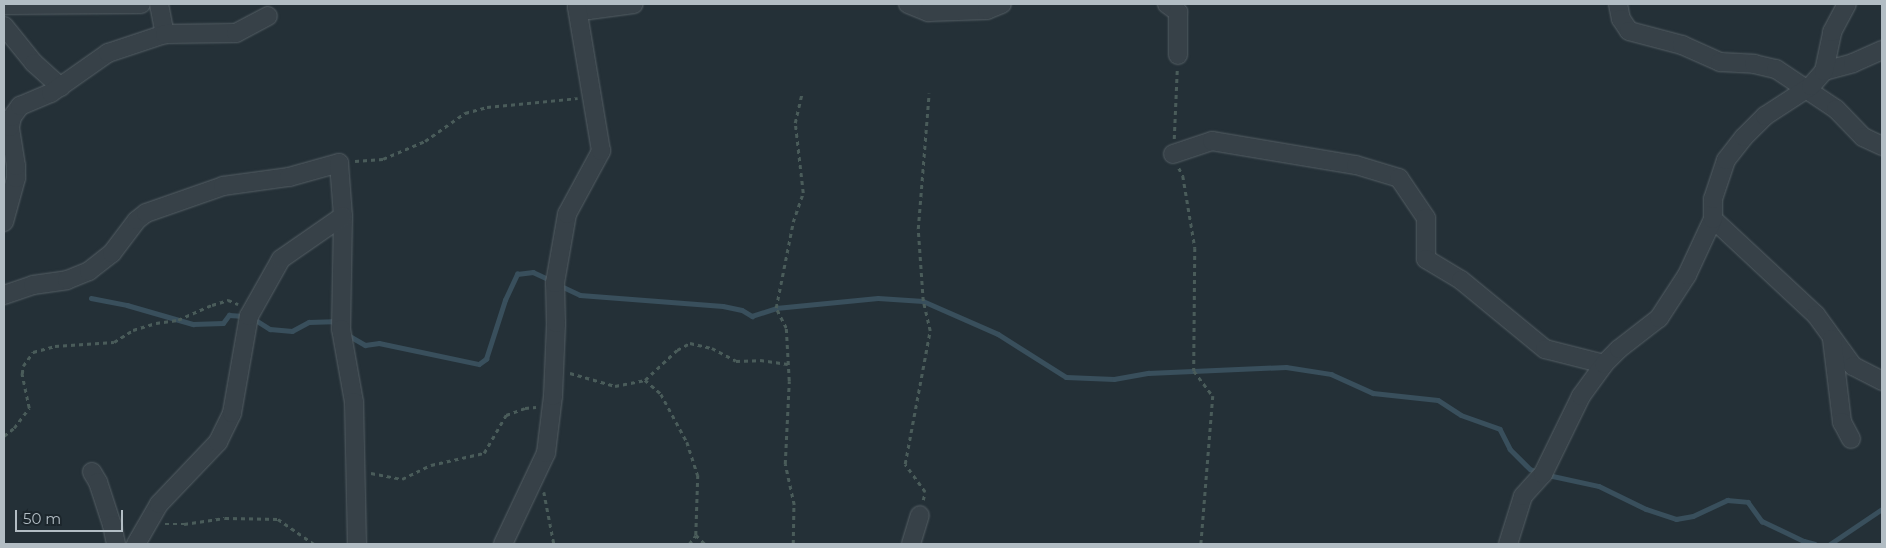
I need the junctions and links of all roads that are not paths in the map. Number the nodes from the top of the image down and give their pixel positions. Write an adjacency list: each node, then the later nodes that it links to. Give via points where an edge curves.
1 (141, 4): 9 (street)
2 (159, 4): 13 (street)
3 (634, 4): 10 (street, via 589,10)
4 (908, 4): 5 (street, via 928,12 987,10)
5 (1002, 4)
6 (1167, 4): 15 (street, via 1178,12)
7 (1618, 4): 18 (street, via 1620,18 1629,31 1682,45 1720,62 1776,69)
8 (1847, 4): 16 (street, via 1832,32)
9 (4, 5)
10 (578, 5): 34 (street, via 601,151 566,214 555,283 554,368 546,453)
11 (268, 16): 13 (street, via 236,33)
12 (4, 26): 17 (street, via 34,63)
13 (165, 34): 17 (street, via 108,53)
14 (1882, 50): 16 (street)
15 (1178, 55)
16 (1824, 71): 18 (street)
17 (61, 87): 23 (street, via 20,106 12,117 10,138 16,178)
18 (1806, 89): 19 (street, via 1836,108 1863,137); 22 (street, via 1765,116 1726,160 1713,199)
19 (1882, 146)
20 (1173, 154): 26 (street, via 1212,141 1356,165 1399,178 1426,218 1426,259 1462,280 1544,349)
21 (343, 216): 24 (street, via 339,163 288,177 223,186 146,213 112,253 89,271 67,280 33,285); 32 (street, via 281,259 249,316 232,412 218,442 159,504); 33 (street, via 341,329 354,402)
22 (1713, 219): 25 (street, via 1816,315); 26 (street, via 1687,275 1659,318)
23 (4, 222)
24 (4, 295)
25 (1832, 336): 27 (street, via 1853,366); 28 (street, via 1842,422)
26 (1604, 364): 36 (street, via 1581,396 1543,474 1523,496)
27 (1882, 381)
28 (1851, 439)
29 (92, 472): 31 (street, via 98,482)
30 (920, 516): 35 (street)
31 (116, 544)
32 (136, 544)
33 (357, 544)
34 (504, 544)
35 (911, 544)
36 (1508, 544)

